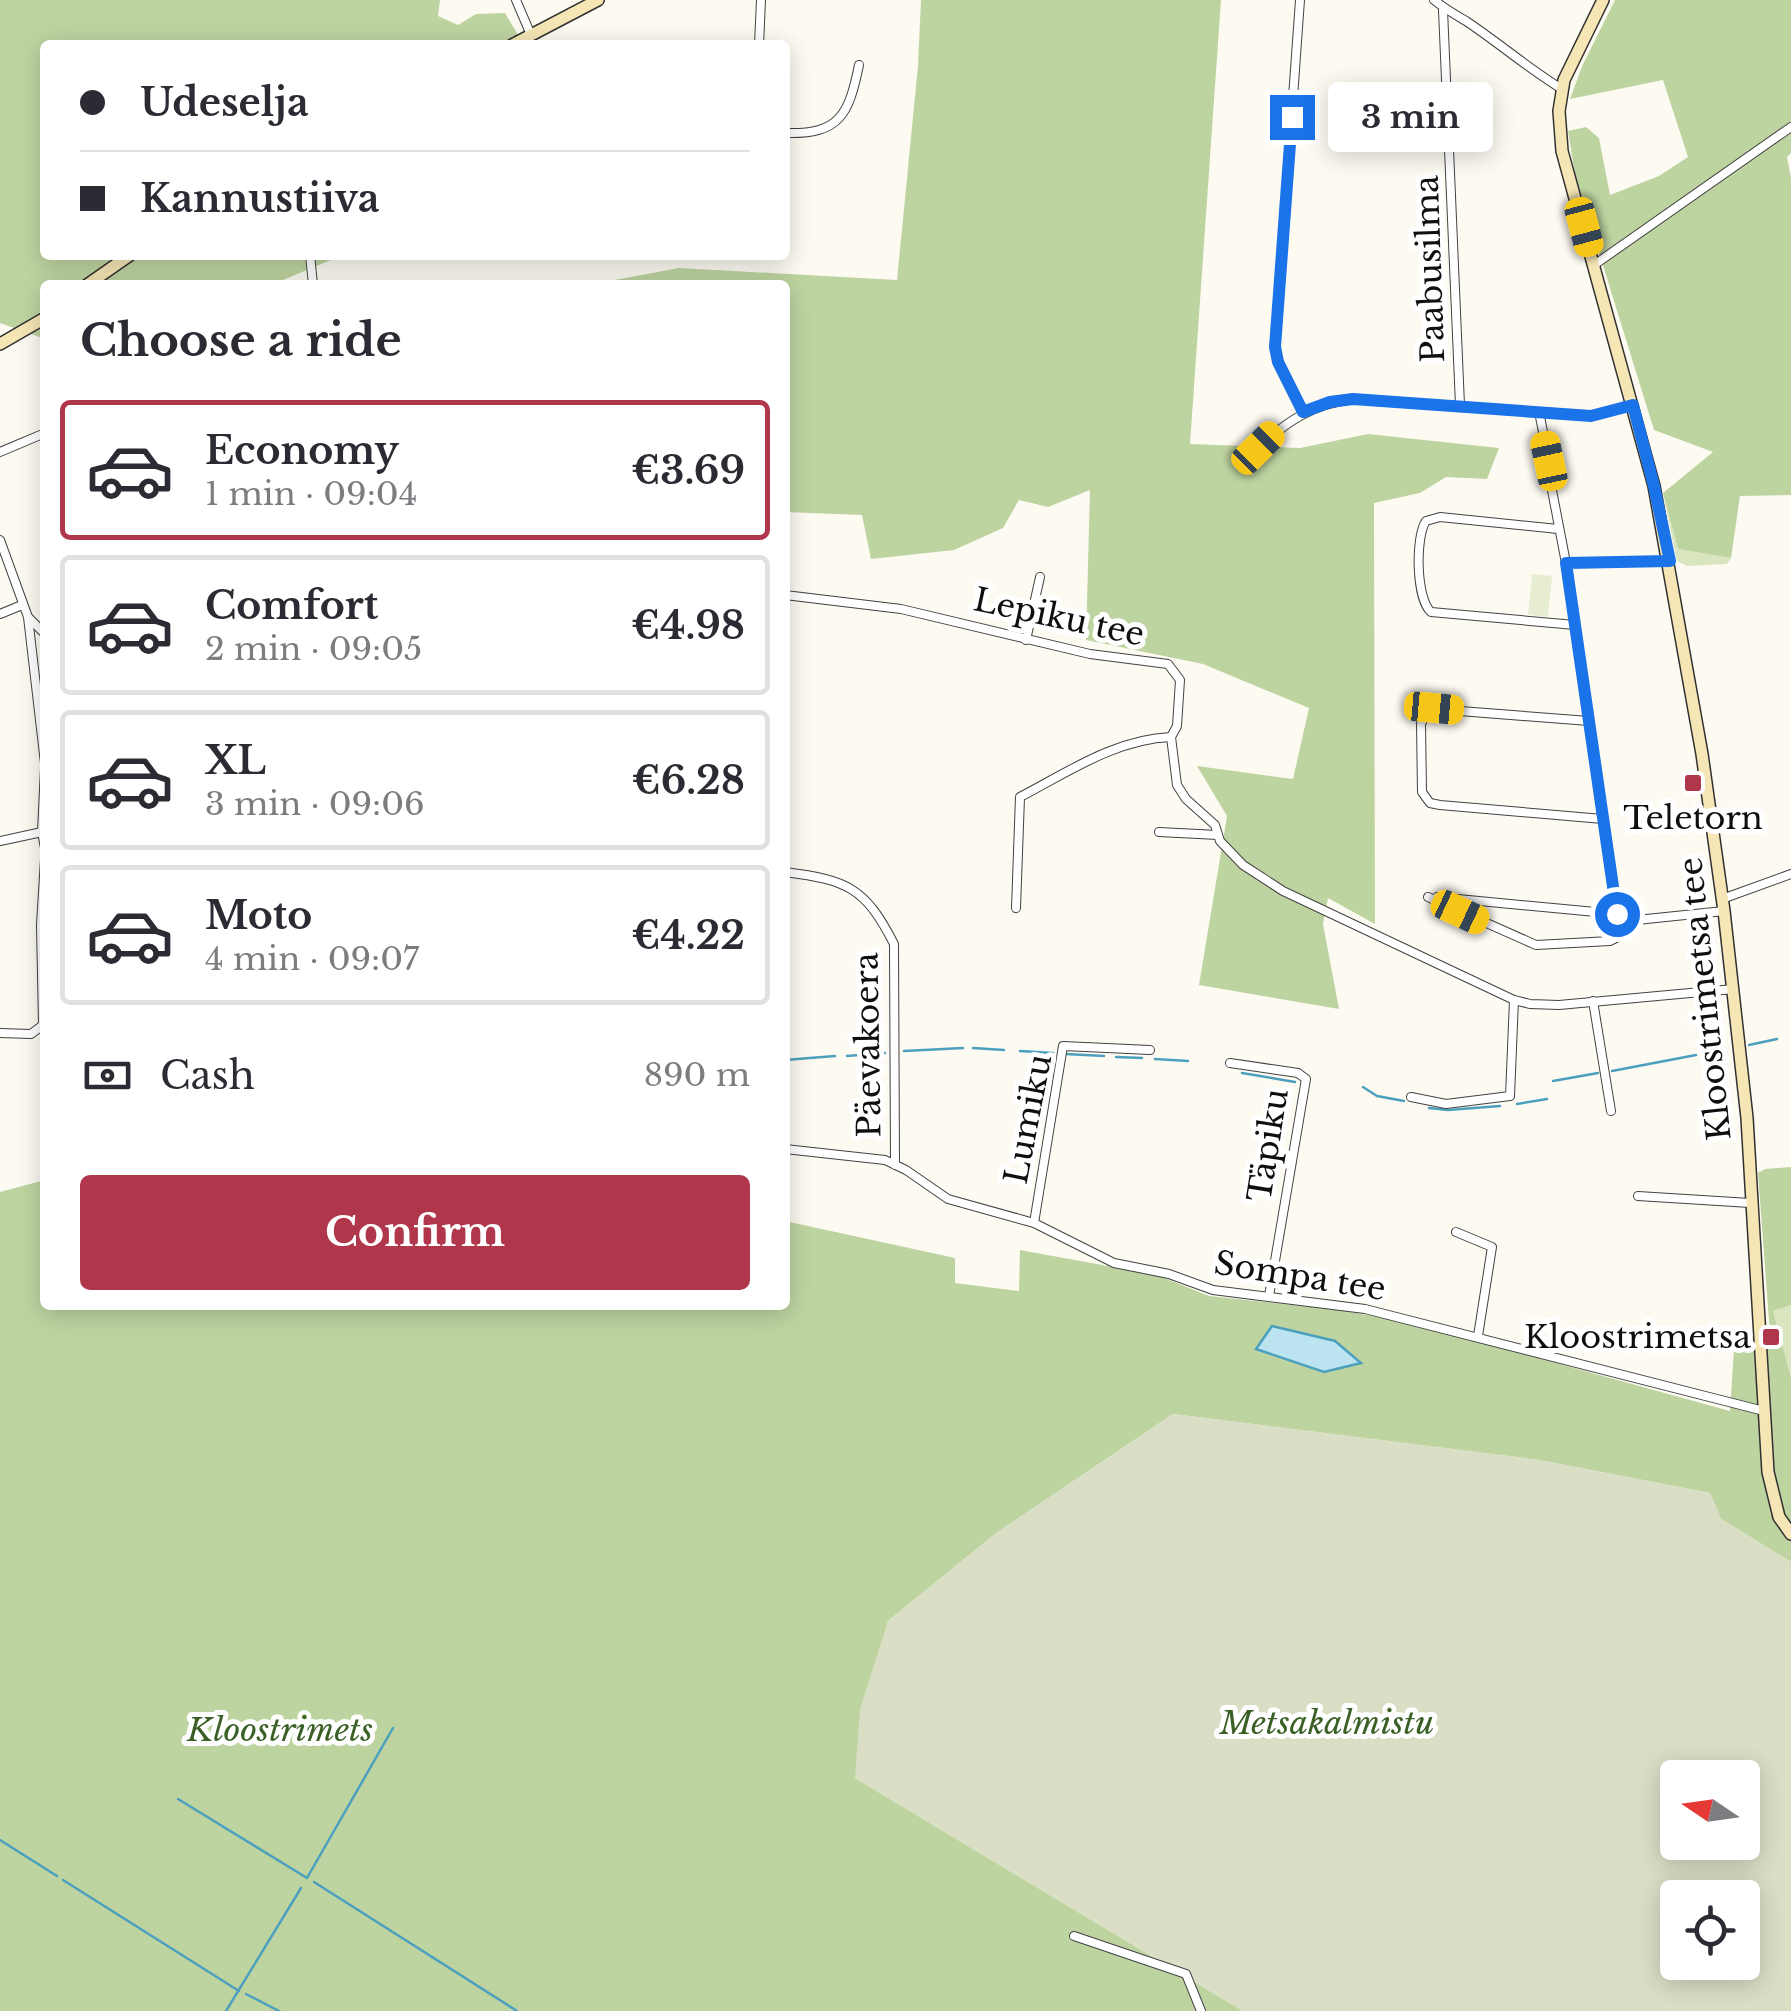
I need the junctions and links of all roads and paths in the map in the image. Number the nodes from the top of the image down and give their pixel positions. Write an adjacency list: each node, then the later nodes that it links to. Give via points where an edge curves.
1 (516, 0): 8 (street)
2 (598, 0): 8 (main road)
3 (761, 0): 10 (street)
4 (1300, 0): 22 (street, via 1275,347)
5 (1434, 0): 7 (street)
6 (1602, 0): 12 (main road, Kloostrimetsa tee)
7 (1443, 10): 12 (street); 20 (street, Paabusilma)
8 (531, 35): 9 (main road)
9 (522, 40)
10 (759, 40)
11 (859, 65): 14 (street, via 840,118 812,132)
12 (1562, 90): 16 (main road, Kloostrimetsa tee, via 1562,150)
13 (1791, 127): 16 (street)
14 (790, 133)
15 (123, 260): 17 (main road)
16 (1594, 265): 21 (main road, Kloostrimetsa tee)
17 (94, 280)
18 (40, 321): 19 (main road)
19 (0, 344)
20 (1460, 405): 22 (street, via 1353,399); 23 (street)
21 (1633, 405): 23 (street, via 1591,416); 31 (main road, Kloostrimetsa tee)
22 (1303, 412): 25 (street)
23 (1539, 412): 27 (street)
24 (40, 434): 26 (street)
25 (1258, 448)
26 (0, 452)
27 (1549, 461)
28 (1551, 486): 29 (street)
29 (1558, 528): 32 (street); 38 (street, via 1426,520 1419,536 1422,600 1431,612)
30 (0, 540): 35 (street)
31 (1670, 561): 32 (street); 53 (main road, Kloostrimetsa tee)
32 (1566, 563): 38 (street)
33 (1040, 577): 40 (street)
34 (790, 596): 40 (street, Lepiku tee, via 913,612)
35 (22, 605): 36 (street); 37 (street)
36 (0, 614)
37 (28, 617): 39 (street); 42 (street)
38 (1574, 625): 44 (street)
39 (40, 629)
40 (1026, 640): 45 (street, Lepiku tee, via 1168,664 1180,680)
41 (40, 679): 42 (street)
42 (37, 682): 43 (street)
43 (40, 714)
44 (1588, 721): 46 (street); 46 (street, via 1434,708 1421,724 1422,792 1430,804)
45 (1171, 736): 49 (street, Lepiku tee, via 1177,784); 54 (street, via 1108,751 1020,797)
46 (1603, 819): 55 (street)
47 (40, 832): 50 (street)
48 (1159, 832): 49 (street)
49 (1218, 836): 57 (street, Lepiku tee, via 1243,865 1284,891)
50 (0, 840)
51 (790, 873): 66 (street, Päevakoera, via 834,880 864,896 894,944)
52 (1791, 874): 53 (street)
53 (1723, 905): 55 (street, via 1627,921); 56 (main road, Kloostrimetsa tee)
54 (1016, 908)
55 (1617, 914): 55 (street, via 1470,900 1428,897 1536,946 1610,941 1620,936)
56 (1734, 989): 58 (street, Lepiku tee); 68 (main road, Kloostrimetsa tee)
57 (1514, 1000): 58 (street, Lepiku tee); 63 (street, via 1510,1096 1446,1104)
58 (1593, 1001): 64 (street)
59 (40, 1027): 60 (street, via 31,1034)
60 (0, 1033)
61 (1150, 1050): 69 (street, Lumiku, via 1063,1046)
62 (1230, 1063): 71 (street, Täpiku, via 1306,1079)
63 (1410, 1097)
64 (1611, 1111)
65 (790, 1150): 66 (street, Sompa tee)
66 (894, 1164): 69 (street, Sompa tee, via 948,1199)
67 (1638, 1196): 68 (street)
68 (1750, 1202): 73 (main road, Kloostrimetsa tee)
69 (1034, 1223): 71 (street, Sompa tee, via 1114,1263 1214,1290)
70 (1456, 1232): 72 (street, via 1492,1247)
71 (1269, 1296): 72 (street, Sompa tee)
72 (1478, 1336): 73 (street, Sompa tee)
73 (1764, 1411): 74 (main road, Kloostrimetsa tee, via 1773,1500)
74 (1791, 1534)
75 (1074, 1936): 76 (street, via 1186,1974)
76 (1200, 2011)

